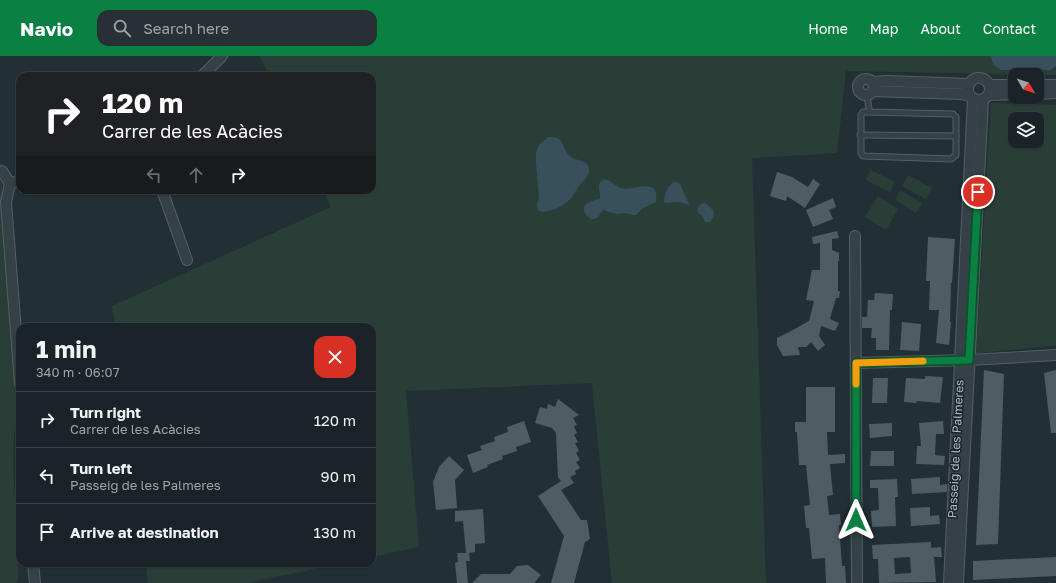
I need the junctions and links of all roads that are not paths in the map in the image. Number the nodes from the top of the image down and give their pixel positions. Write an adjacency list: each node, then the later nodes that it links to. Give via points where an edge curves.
1 (222, 56): 2 (street)
2 (206, 72)
3 (969, 84): 7 (street, via 887,81); 11 (street, Passeig de les Palmeres, via 968,92); 11 (street, via 973,80 985,79 988,82)
4 (1044, 85): 5 (street)
5 (1056, 85)
6 (1008, 87): 11 (street)
7 (870, 90): 11 (street); 12 (lane)
8 (1056, 93): 10 (street)
9 (1008, 94): 11 (street)
10 (1044, 94)
11 (981, 95): 23 (street, Passeig de les Palmeres)
12 (868, 112): 13 (lane, via 861,115); 14 (lane, via 953,114 956,117)
13 (860, 135): 14 (lane); 14 (lane, via 861,153 864,156 951,159 956,155)
14 (956, 136)
15 (2, 171): 17 (street)
16 (16, 182): 17 (street)
17 (10, 184): 21 (street, via 6,202)
18 (163, 194): 20 (street)
19 (855, 236): 24 (street)
20 (187, 260)
21 (16, 332)
22 (1056, 355): 23 (street)
23 (965, 360): 24 (street); 28 (street, Passeig de les Palmeres); 29 (street, Passeig de les Palmeres)
24 (856, 363): 27 (street)
25 (33, 567): 26 (street)
26 (35, 583)
27 (857, 583)
28 (949, 583)
29 (958, 583)

